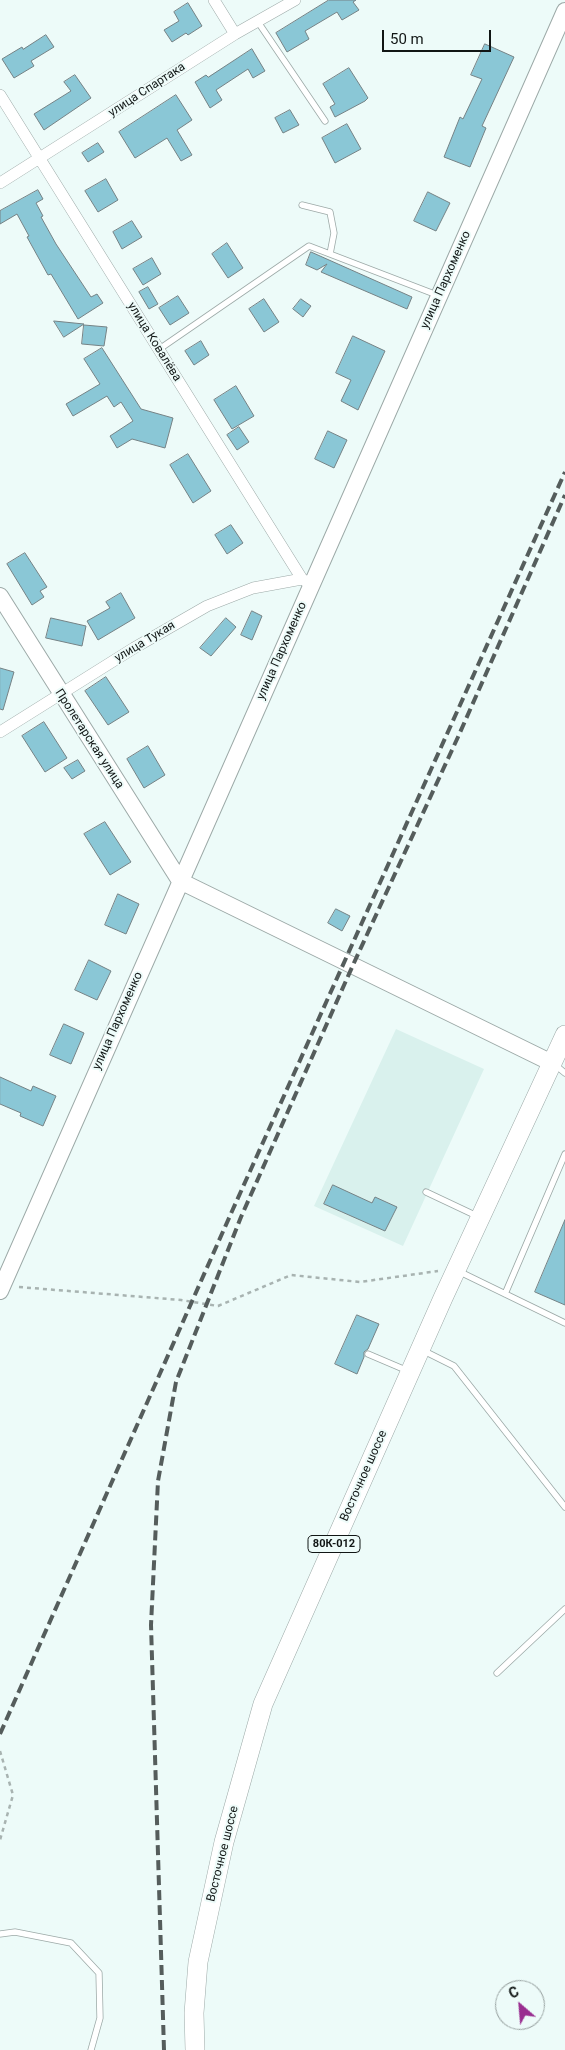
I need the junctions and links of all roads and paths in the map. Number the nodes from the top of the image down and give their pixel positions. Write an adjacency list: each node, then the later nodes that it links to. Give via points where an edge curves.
1 (214, 0): 5 (street)
2 (295, 0): 4 (street, улица Спартака)
3 (565, 11): 12 (main road, улица Пархоменко)
4 (258, 22): 5 (street, улица Спартака); 7 (lane)
5 (235, 34): 8 (street, улица Спартака)
6 (0, 95): 8 (street, улица Ковалёва)
7 (325, 121)
8 (40, 159): 9 (street, улица Спартака); 13 (street, улица Ковалёва)
9 (0, 183)
10 (302, 205): 11 (lane, via 330,212 334,233)
11 (330, 254): 12 (lane); 13 (lane, via 309,246)
12 (439, 295): 14 (main road, улица Пархоменко)
13 (158, 350): 14 (street, улица Ковалёва)
14 (307, 582): 16 (street, улица Тукая, via 253,588 207,606 148,639); 18 (main road, улица Пархоменко)
15 (0, 596): 16 (main road, Пролетарская улица)
16 (61, 695): 17 (street, улица Тукая); 18 (main road, Пролетарская улица)
17 (0, 732)
18 (180, 881): 20 (main road); 25 (main road, улица Пархоменко)
19 (565, 1035): 20 (main road, Восточное шоссе / 80К-012)
20 (559, 1068): 23 (main road, Восточное шоссе / 80К-012)
21 (565, 1154): 26 (lane)
22 (426, 1192): 23 (lane)
23 (480, 1217): 24 (main road, Восточное шоссе / 80К-012)
24 (456, 1270): 25 (path, via 425,1271 360,1282 291,1275 218,1306 181,1300); 26 (lane); 28 (main road, Восточное шоссе / 80К-012)
25 (1, 1287)
26 (504, 1294): 27 (lane)
27 (565, 1323)
28 (420, 1349): 30 (main road, Восточное шоссе / 80К-012); 31 (lane, via 454,1366)
29 (368, 1354): 30 (lane)
30 (410, 1372): 38 (main road, Восточное шоссе / 80К-012, via 263,1704 224,1842 198,1962)
31 (565, 1507)
32 (565, 1609): 33 (lane)
33 (497, 1672)
34 (0, 1752): 35 (path, via 13,1795)
35 (0, 1840)
36 (0, 1934): 37 (lane, via 14,1932 70,1943 99,1973 100,2018)
37 (91, 2050)
38 (195, 2050)

